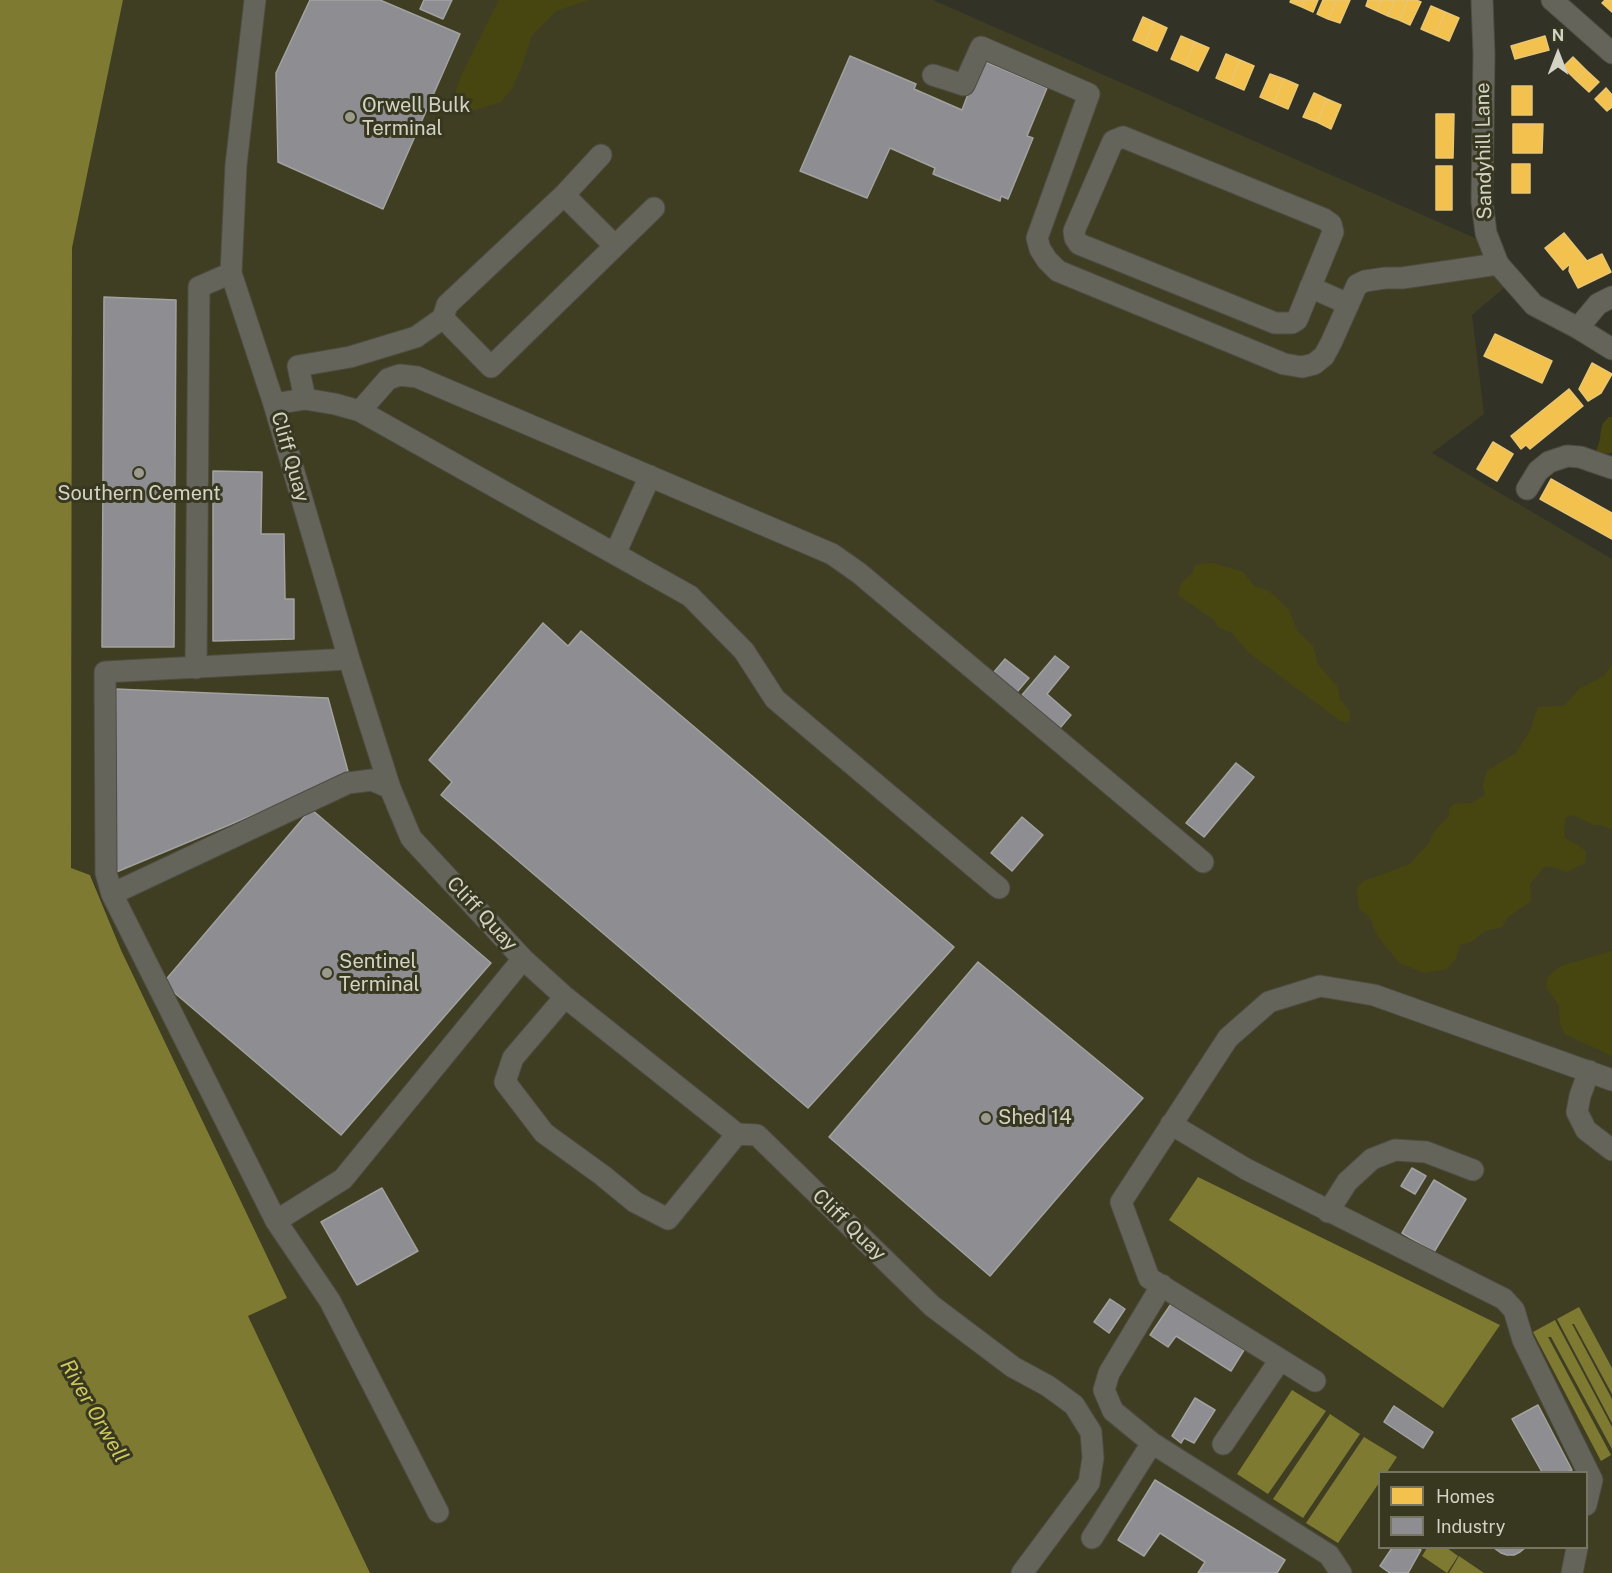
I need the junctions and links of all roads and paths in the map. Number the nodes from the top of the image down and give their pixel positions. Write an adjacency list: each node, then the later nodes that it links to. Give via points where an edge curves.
1 (255, 0): 15 (street, Cliff Quay, via 236,165)
2 (1482, 0): 14 (street, Sandyhill Lane, via 1482,202 1486,232)
3 (1552, 0): 4 (street)
4 (1612, 53)
5 (933, 75): 7 (street, via 964,85 981,47 1089,94)
6 (602, 155): 9 (street)
7 (1059, 176): 8 (street); 13 (street, via 1037,238)
8 (1092, 189): 11 (street, via 1074,231); 16 (street, via 1113,141 1123,137 1324,219 1333,232)
9 (564, 195): 12 (street); 19 (street, via 447,305)
10 (654, 208): 12 (street)
11 (1075, 238): 13 (street); 16 (street, via 1079,244 1275,323 1297,320)
12 (615, 246): 19 (street, via 491,367)
13 (1040, 249): 18 (street, via 1058,271 1284,364 1302,367 1324,356)
14 (1498, 264): 18 (street, via 1365,281 1357,285); 20 (street, Sandyhill Lane, via 1534,305)
15 (231, 273): 23 (street, Cliff Quay); 30 (street, via 199,287)
16 (1310, 287): 18 (street)
17 (1612, 297): 20 (street, via 1598,304)
18 (1348, 304)
19 (443, 318): 22 (street, via 416,338 350,357 298,366)
20 (1578, 328): 21 (street, Sandyhill Lane)
21 (1612, 349)
22 (305, 399): 23 (street); 24 (street)
23 (274, 404): 29 (street, Cliff Quay)
24 (360, 411): 26 (street, via 388,380 400,375 417,377); 28 (street)
25 (1612, 468): 27 (street, via 1567,456 1538,471)
26 (650, 477): 28 (street); 32 (street, via 832,554)
27 (1527, 489)
28 (615, 554): 33 (street, via 690,596 744,651 774,699)
29 (349, 659): 30 (street); 31 (street, Cliff Quay)
30 (196, 668): 34 (street, via 105,672 106,873)
31 (390, 788): 34 (street, via 372,780 348,783); 35 (street, Cliff Quay, via 411,838)
32 (1203, 862)
33 (999, 888)
34 (112, 894): 44 (street)
35 (523, 959): 36 (street, Cliff Quay); 44 (street, via 343,1179)
36 (565, 997): 40 (street, Cliff Quay); 40 (street, via 513,1058 505,1082 544,1133 635,1202 668,1219)
37 (1588, 1071): 38 (street); 39 (street, via 1374,995 1320,986 1269,1002 1228,1038); 41 (street, via 1577,1112 1586,1130)
38 (1612, 1080)
39 (1172, 1124): 43 (street); 45 (street, via 1121,1202 1149,1278)
40 (737, 1134): 56 (street, Cliff Quay, via 757,1136 932,1306 1013,1367 1074,1405 1091,1432 1093,1458 1089,1483)
41 (1612, 1150)
42 (1473, 1170): 43 (street, via 1426,1152 1395,1150 1372,1159 1347,1182)
43 (1328, 1212): 50 (street, via 1504,1299 1514,1310 1524,1340)
44 (276, 1221): 53 (street, via 330,1300)
45 (1162, 1286): 46 (street); 48 (street, via 1109,1373 1104,1390 1113,1412)
46 (1280, 1360): 47 (street); 49 (street)
47 (1315, 1381)
48 (1152, 1443): 54 (street); 57 (street, via 1329,1555)
49 (1223, 1444)
50 (1588, 1471)
51 (1588, 1472): 52 (street, via 1592,1480)
52 (1588, 1499)
53 (438, 1512)
54 (1092, 1538)
55 (1577, 1549): 58 (street)
56 (1022, 1573)
57 (1341, 1573)
58 (1572, 1573)

